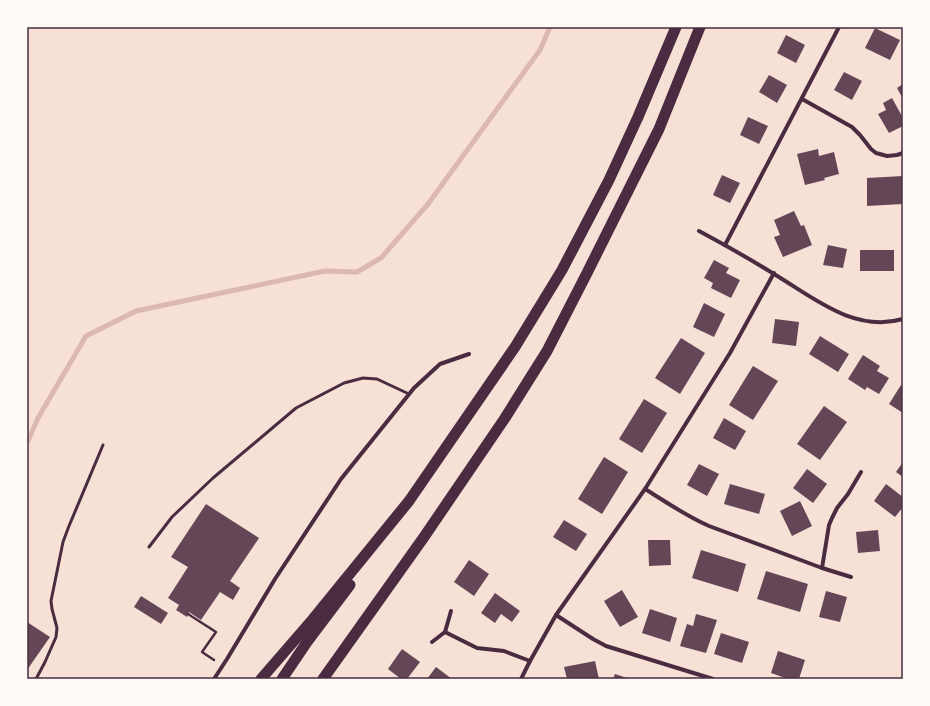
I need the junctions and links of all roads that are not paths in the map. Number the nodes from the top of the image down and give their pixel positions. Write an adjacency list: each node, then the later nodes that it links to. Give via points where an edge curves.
1 (676, 27): 15 (highway, via 609,180 562,270 515,347)
2 (700, 27): 28 (highway, via 659,129 547,351 424,537)
3 (839, 27): 4 (street)
4 (802, 99): 5 (street, via 849,125 876,153 887,156); 7 (street)
5 (903, 153)
6 (700, 231): 7 (street)
7 (725, 245): 8 (street)
8 (774, 273): 9 (street, via 826,306 849,317 877,323); 14 (street, via 730,353)
9 (903, 319)
10 (470, 354): 11 (street, via 440,364)
11 (409, 394): 16 (lane, via 377,379 363,378 344,383 296,408 213,478 172,517); 25 (street, via 341,479 275,579)
12 (103, 445): 24 (lane, via 63,542 51,601 56,637)
13 (861, 472): 17 (street, via 829,525)
14 (645, 488): 17 (street, via 696,520); 20 (street)
15 (409, 502): 26 (highway); 27 (highway)
16 (149, 547)
17 (822, 568): 18 (street)
18 (851, 577)
19 (451, 611): 21 (street)
20 (556, 615): 23 (street); 30 (street, via 606,646)
21 (445, 632): 22 (street); 23 (street, via 477,648 504,651)
22 (432, 642)
23 (530, 660): 29 (street)
24 (36, 679)
25 (214, 679)
26 (261, 679)
27 (282, 679)
28 (322, 679)
29 (521, 679)
30 (713, 679)

